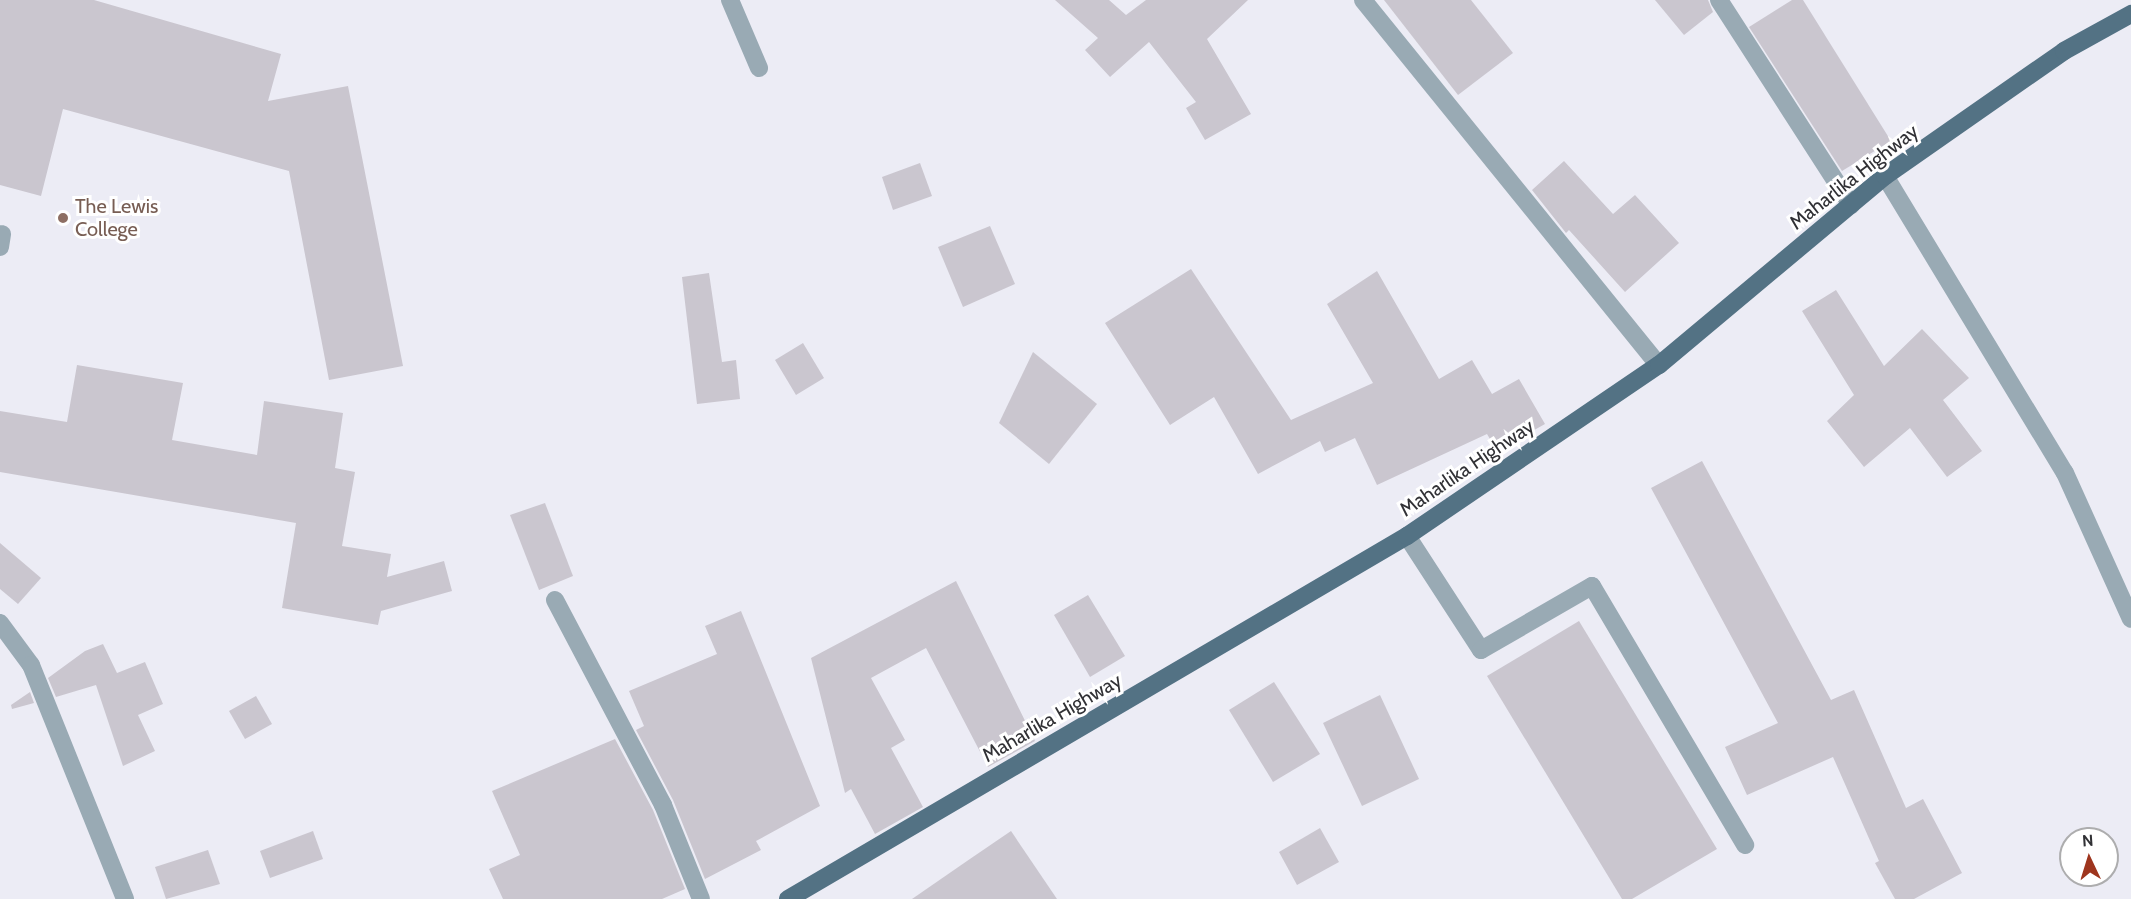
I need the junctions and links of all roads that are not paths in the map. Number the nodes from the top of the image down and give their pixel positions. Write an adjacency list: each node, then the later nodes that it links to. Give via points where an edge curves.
1 (730, 0): 5 (street)
2 (1363, 0): 8 (street)
3 (1719, 0): 7 (street)
4 (2131, 14): 6 (main road, Maharlika Highway, via 2064,51)
5 (759, 68)
6 (1885, 176): 7 (main road, Maharlika Highway); 11 (street, via 2065,473)
7 (1851, 205): 8 (main road, Maharlika Highway)
8 (1659, 365): 9 (main road, Maharlika Highway)
9 (1407, 536): 13 (street, via 1481,650 1592,586); 16 (main road, Maharlika Highway)
10 (555, 600): 15 (street, via 663,806)
11 (2131, 619)
12 (0, 623): 14 (street, via 31,665)
13 (1745, 845)
14 (125, 899)
15 (701, 899)
16 (788, 899)

